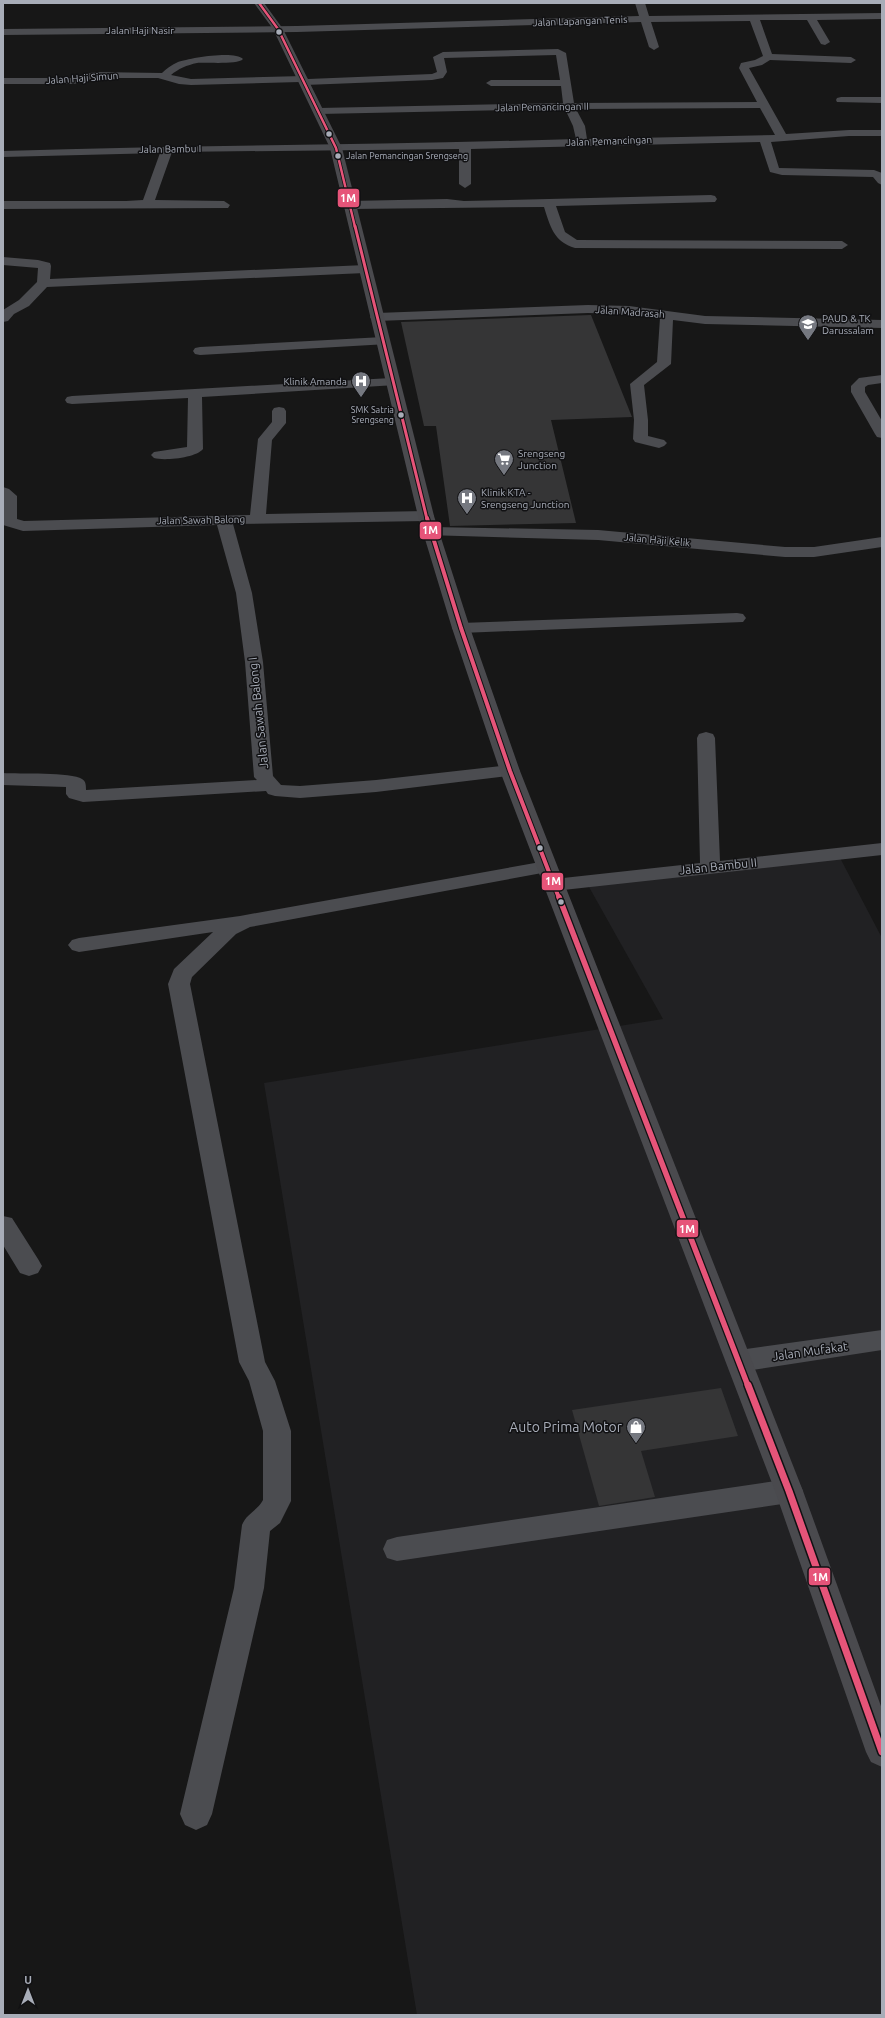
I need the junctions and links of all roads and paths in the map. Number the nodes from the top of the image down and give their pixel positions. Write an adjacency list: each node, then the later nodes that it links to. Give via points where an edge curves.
1 (259, 3): 9 (main road)
2 (640, 3): 8 (street)
3 (858, 8): 6 (street)
4 (882, 16): 6 (street, Jalan Lapangan Tenis)
5 (810, 17): 6 (street, Jalan Lapangan Tenis); 7 (street, Jalan Lapangan Tenis); 11 (street)
6 (865, 17)
7 (754, 18): 8 (street, Jalan Lapangan Tenis); 13 (street)
8 (645, 19): 9 (street, Jalan Lapangan Tenis); 12 (street)
9 (278, 29): 10 (street, Jalan Haji Nasir); 17 (main road)
10 (3, 32)
11 (825, 42)
12 (654, 47)
13 (768, 57): 15 (street); 23 (street, via 758,63 743,66)
14 (238, 59): 16 (street, via 190,61 176,66)
15 (851, 60)
16 (164, 76): 17 (street, Jalan Haji Simun, via 191,82); 18 (street, Jalan Haji Simun, via 94,75 74,81)
17 (304, 80): 20 (street, Jalan Haji Simun, via 420,79 439,76 442,72 438,57 440,56 557,52 560,53); 26 (main road)
18 (3, 81)
19 (490, 83): 20 (street)
20 (565, 83): 24 (street)
21 (841, 100): 22 (street)
22 (882, 100)
23 (765, 105): 25 (street, Jalan Pemancingan II); 29 (street)
24 (569, 106): 25 (street, Jalan Pemancingan II); 26 (street, Jalan Pemancingan II); 32 (street, via 579,126)
25 (681, 106): 30 (street)
26 (319, 111): 34 (main road)
27 (882, 133): 29 (street, Jalan Pemancingan)
28 (129, 138): 36 (street)
29 (782, 138): 31 (street, Jalan Pemancingan)
30 (688, 139): 31 (street, Jalan Pemancingan); 32 (street, Jalan Pemancingan)
31 (765, 139): 38 (street, via 774,170 874,174 880,176)
32 (582, 142): 33 (street, Jalan Pemancingan)
33 (464, 146): 34 (street, Jalan Pemancingan); 39 (street)
34 (336, 148): 35 (street, Jalan Bambu I); 45 (main road)
35 (166, 149): 36 (street, Jalan Bambu I); 42 (street, via 149,201)
36 (131, 150): 37 (street, Jalan Bambu I)
37 (3, 154)
38 (882, 181)
39 (465, 184)
40 (711, 199): 41 (street)
41 (549, 202): 45 (street, via 464,205 448,208); 46 (street, via 561,238 575,244)
42 (146, 203): 43 (street); 44 (street)
43 (3, 205)
44 (224, 205)
45 (350, 207): 48 (main road)
46 (842, 245)
47 (3, 262): 49 (street, via 45,266)
48 (365, 269): 49 (street); 51 (main road)
49 (42, 283): 52 (street, via 24,303 9,311)
50 (667, 314): 51 (street, Jalan Madrasah, via 588,309); 53 (street, Jalan Madrasah, via 705,320); 62 (street, via 664,364 640,381 636,388 641,420 640,439)
51 (377, 317): 54 (main road)
52 (3, 318)
53 (882, 324)
54 (383, 341): 55 (street); 57 (main road)
55 (200, 351)
56 (882, 379): 61 (street, via 864,381 858,386 858,392)
57 (391, 382): 58 (street); 67 (main road)
58 (195, 392): 59 (street); 63 (street, via 195,449)
59 (72, 400)
60 (279, 411): 66 (street, via 278,423 265,439)
61 (882, 434)
62 (659, 443)
63 (159, 455)
64 (3, 492): 65 (street, Jalan Sawah Balong, via 9,496 9,522 23,526)
65 (223, 519): 66 (street, Jalan Sawah Balong); 74 (street, Jalan Sawah Balong I, via 244,593 254,662 264,777)
66 (258, 519): 67 (street, Jalan Sawah Balong)
67 (429, 524): 68 (street, Jalan Haji Kelik, via 598,535 785,552 814,552); 70 (main road)
68 (882, 542)
69 (737, 618): 70 (street)
70 (461, 628): 72 (main road)
71 (706, 738): 76 (street)
72 (510, 771): 74 (street, Jalan Sawah Balong I, via 314,791 286,792 275,790); 77 (main road)
73 (3, 779): 74 (street, via 71,781 76,783 76,794 83,796)
74 (270, 785)
75 (882, 849): 76 (street, Jalan Bambu II)
76 (710, 867): 77 (street, Jalan Bambu II)
77 (550, 876): 78 (street, Jalan Bambu II); 83 (main road)
78 (244, 921): 79 (street, Jalan Bambu II); 87 (street, via 229,929 206,953 190,965 182,974 179,984 252,1362 262,1381 277,1431 277,1501 270,1514 256,1525 249,1588)
79 (79, 945)
80 (3, 1225): 81 (street)
81 (29, 1266)
82 (882, 1340): 83 (street, Jalan Mufakat)
83 (739, 1361): 84 (main road)
84 (789, 1491): 85 (street); 86 (main road)
85 (397, 1549)
86 (882, 1752)
87 (196, 1814)

